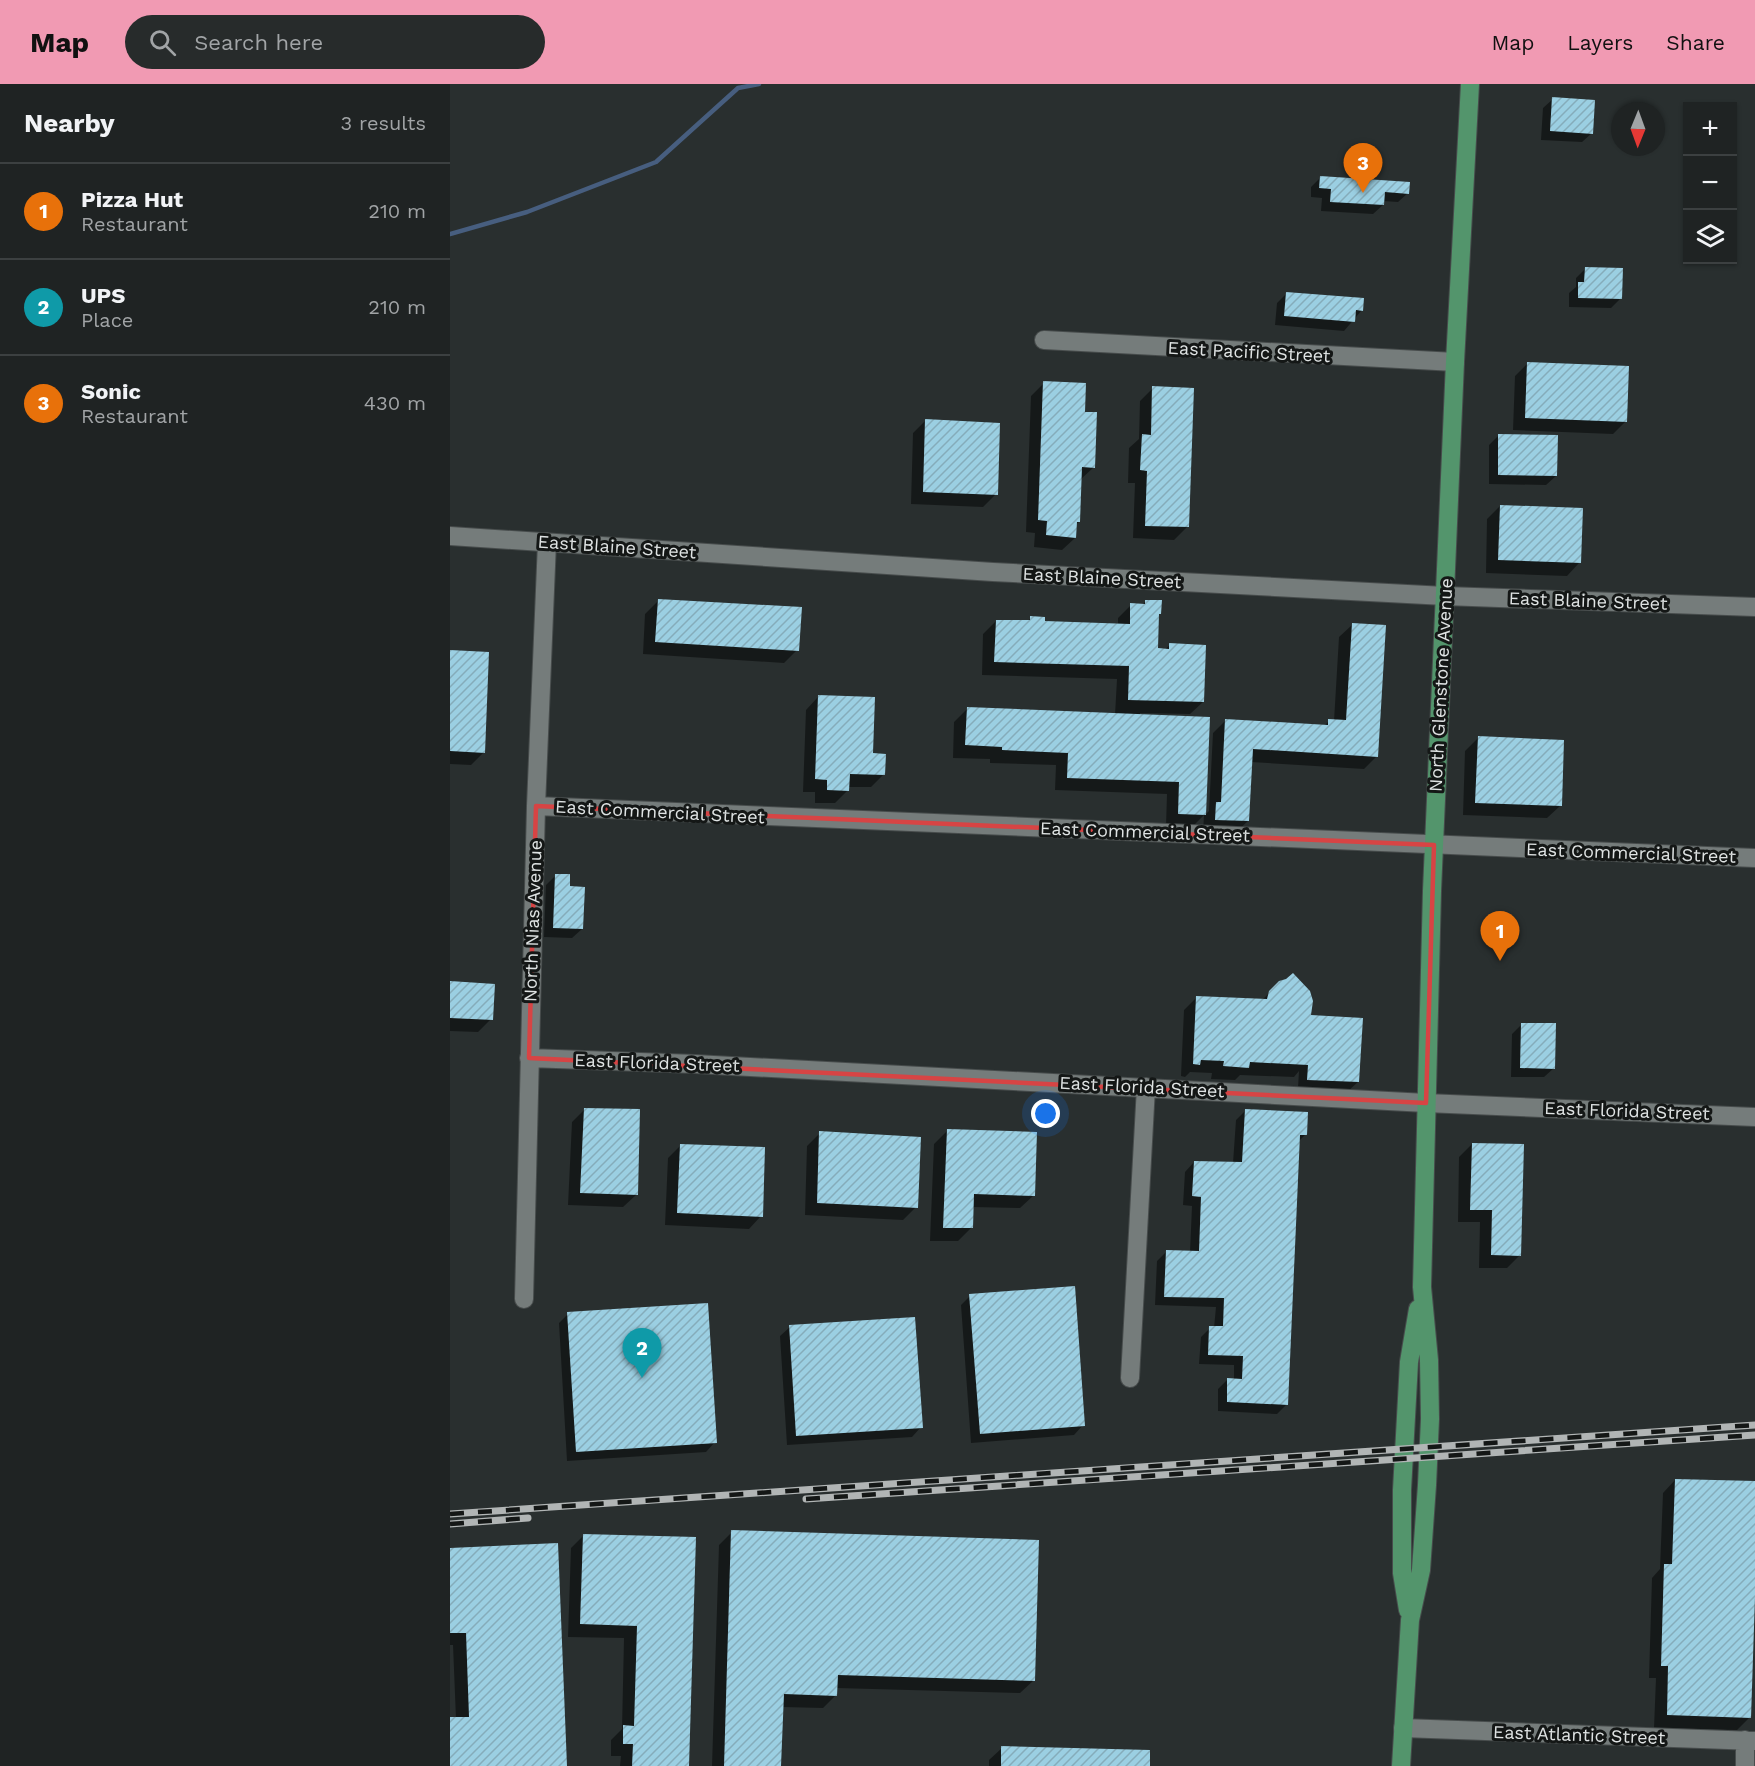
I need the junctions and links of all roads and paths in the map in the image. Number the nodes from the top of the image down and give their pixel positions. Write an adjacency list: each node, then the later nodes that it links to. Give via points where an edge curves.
1 (1470, 84): 3 (main road, North Glenstone Avenue)
2 (1044, 340): 3 (street, East Pacific Street)
3 (1455, 362): 6 (main road, North Glenstone Avenue)
4 (450, 536): 5 (street, East Blaine Street)
5 (547, 542): 6 (street, East Blaine Street, via 993,572); 8 (street, North Nias Avenue)
6 (1445, 596): 7 (street, East Blaine Street); 9 (main road, North Glenstone Avenue)
7 (1755, 607)
8 (536, 806): 9 (street, East Commercial Street); 11 (street, North Nias Avenue)
9 (1434, 845): 10 (street, East Commercial Street); 13 (main road, North Glenstone Avenue)
10 (1755, 858)
11 (529, 1058): 12 (street, East Florida Street); 16 (street, North Nias Avenue)
12 (1146, 1087): 13 (street, East Florida Street); 17 (street)
13 (1426, 1103): 14 (street, East Florida Street); 15 (main road, North Glenstone Avenue)
14 (1755, 1117)
15 (1422, 1287): 18 (main road, North Glenstone Avenue, via 1409,1362 1402,1490 1402,1573); 18 (main road, North Glenstone Avenue, via 1430,1360 1431,1419 1421,1570)
16 (524, 1299)
17 (1130, 1378)
18 (1410, 1620): 19 (main road, North Glenstone Avenue)
19 (1403, 1728): 20 (street, East Atlantic Street); 21 (main road, North Glenstone Avenue)
20 (1750, 1741): 22 (street)
21 (1401, 1766)
22 (1745, 1766)

